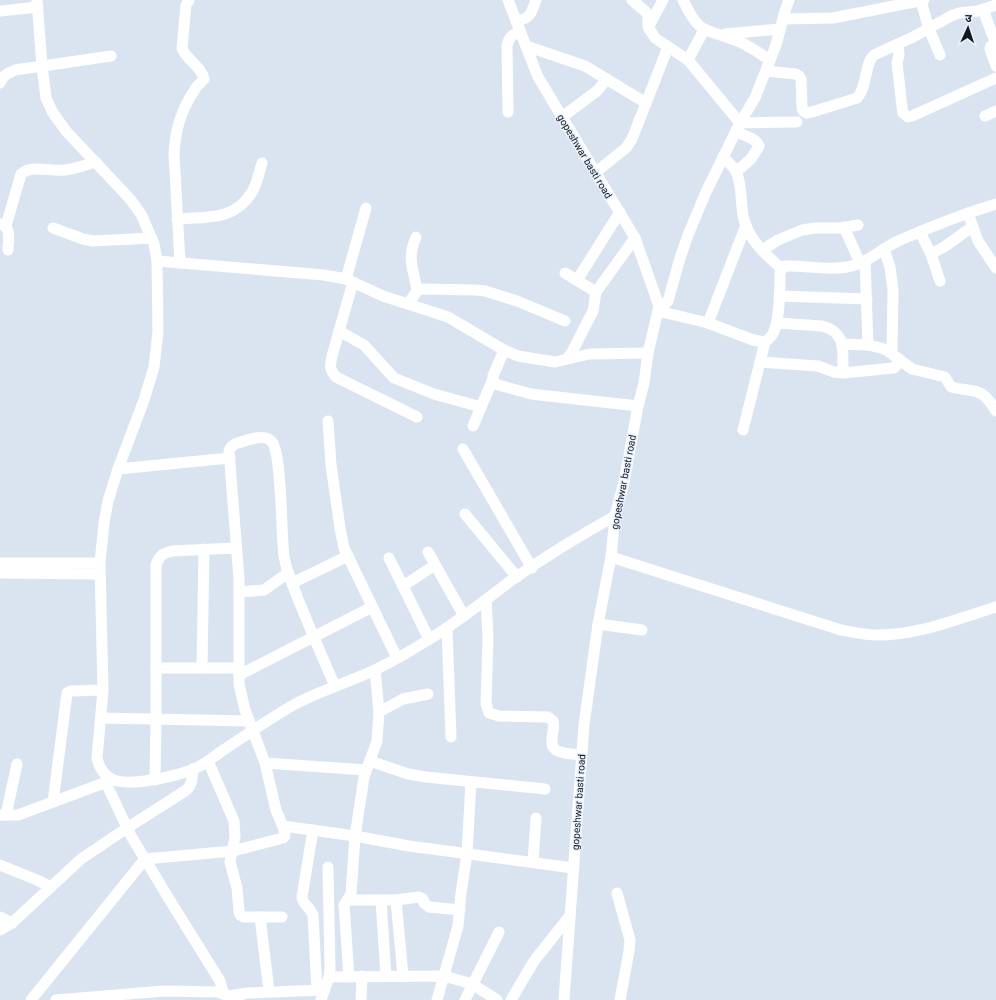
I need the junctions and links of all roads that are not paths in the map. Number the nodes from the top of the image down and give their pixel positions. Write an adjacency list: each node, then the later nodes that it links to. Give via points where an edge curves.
1 (189, 0): 50 (street, via 186,5 182,48 204,78 194,89 185,107 174,141)
2 (508, 0): 15 (street, gopeshwar basti road)
3 (536, 0): 15 (street, via 530,15)
4 (632, 0): 16 (street, via 646,12)
5 (663, 0): 16 (street)
6 (683, 0): 18 (street, via 691,16)
7 (789, 0): 14 (street)
8 (923, 0): 9 (street); 17 (street)
9 (903, 2): 14 (street, via 833,18)
10 (37, 4): 13 (street); 28 (street)
11 (996, 5): 12 (street)
12 (983, 10): 17 (street, via 959,13); 21 (street)
13 (0, 12)
14 (782, 24): 19 (street); 27 (street)
15 (518, 26): 22 (street, gopeshwar basti road); 36 (street, via 506,46)
16 (648, 27): 23 (street, via 655,38)
17 (929, 28): 20 (street); 24 (street)
18 (704, 30): 19 (street); 26 (street)
19 (718, 35): 27 (street, via 735,40)
20 (898, 44): 30 (street, via 871,57 862,93 857,98 812,112 803,111 799,76); 31 (street, via 897,63 902,107 903,113 908,117)
21 (996, 44): 29 (street, via 990,49)
22 (526, 46): 32 (street, via 585,66); 38 (street, gopeshwar basti road, via 538,77)
23 (668, 47): 26 (street); 34 (street)
24 (940, 55)
25 (111, 56): 28 (street)
26 (688, 60): 40 (street)
27 (770, 60): 30 (street)
28 (42, 66): 33 (street, via 15,70 2,77); 42 (street, via 46,98 53,112 66,132)
29 (996, 66)
30 (766, 71): 40 (street, via 755,98)
31 (996, 78)
32 (607, 79): 34 (street); 38 (street, via 597,91)
33 (0, 83)
34 (646, 103): 44 (street, via 626,148)
35 (996, 111): 37 (street)
36 (508, 112)
37 (984, 116)
38 (562, 117): 44 (street, gopeshwar basti road)
39 (798, 122): 40 (street)
40 (738, 128): 41 (street); 45 (street, via 759,146 751,159)
41 (724, 157): 45 (street); 79 (street, via 688,235 668,301)
42 (96, 162): 51 (street, via 63,170 25,171 21,174); 59 (street, via 130,199 141,214)
43 (262, 163): 50 (street, via 246,201 233,211 219,217)
44 (596, 172): 48 (street, gopeshwar basti road)
45 (736, 172): 52 (street)
46 (996, 204): 49 (street)
47 (366, 208): 72 (street)
48 (620, 212): 60 (street, gopeshwar basti road); 71 (street)
49 (968, 213): 55 (street); 57 (street)
50 (178, 219): 67 (street)
51 (3, 225): 62 (street, via 8,230)
52 (746, 225): 63 (street); 81 (street)
53 (858, 225): 54 (street)
54 (844, 227): 63 (street, via 802,230); 66 (street)
55 (972, 227): 64 (street); 68 (street)
56 (53, 228): 59 (street, via 93,241)
57 (920, 232): 61 (street); 64 (street)
58 (416, 237): 74 (street, via 410,254)
59 (152, 238): 65 (street)
60 (635, 238): 75 (street); 79 (street, gopeshwar basti road)
61 (884, 249): 66 (street); 89 (street, via 893,284)
62 (8, 250)
63 (762, 250): 69 (street)
64 (931, 254): 73 (street)
65 (157, 261): 67 (street); 103 (street, via 158,332 154,367)
66 (862, 262): 69 (street, via 834,269 785,266); 77 (street)
67 (180, 263): 72 (street, via 324,275)
68 (996, 268)
69 (782, 269): 76 (street)
70 (565, 273): 75 (street)
71 (579, 277)
72 (349, 280): 78 (street, via 383,296); 83 (street)
73 (940, 281)
74 (416, 292): 78 (street); 80 (street, via 422,289 480,290 517,301)
75 (596, 292): 90 (street, via 593,311)
76 (779, 296): 77 (street); 82 (street)
77 (867, 299): 86 (street)
78 (408, 304): 87 (street, via 448,317)
79 (659, 308): 81 (street); 88 (street, gopeshwar basti road)
80 (565, 321)
81 (708, 323): 84 (street)
82 (777, 323): 84 (street, via 771,337); 85 (street, via 829,328 836,332)
83 (339, 331): 94 (street, via 364,345 394,378 434,394); 97 (street, via 330,365 331,372 336,377)
84 (765, 342): 91 (street)
85 (842, 344): 86 (street); 92 (street)
86 (868, 345): 89 (street, via 884,349)
87 (504, 350): 90 (street, via 530,359 555,362); 93 (street)
88 (648, 353): 90 (street, via 590,354); 95 (street, gopeshwar basti road)
89 (896, 357): 92 (street, via 894,368); 96 (street, via 912,369 945,377 951,387 978,391)
90 (567, 359)
91 (760, 362): 92 (street, via 818,366); 100 (street)
92 (843, 373)
93 (492, 379): 94 (street); 95 (street, via 495,384 530,394)
94 (481, 406): 99 (street)
95 (638, 406): 105 (street, gopeshwar basti road)
96 (996, 411)
97 (417, 417)
98 (328, 422): 109 (street, via 340,528)
99 (473, 426)
100 (743, 430)
101 (463, 449): 115 (street)
102 (230, 458): 103 (street); 106 (street); 118 (street, via 229,451 235,444 265,438 271,440 274,445 280,485 284,558)
103 (118, 469): 114 (street, via 104,523)
104 (466, 514): 117 (street)
105 (615, 516): 110 (street, gopeshwar basti road); 115 (street)
106 (236, 548): 107 (street); 120 (street)
107 (204, 549): 131 (street, via 172,550 158,558); 132 (street)
108 (428, 552): 113 (street)
109 (348, 556): 118 (street); 122 (street)
110 (611, 557): 123 (street, via 841,630 876,635 927,629); 125 (street, gopeshwar basti road)
111 (389, 558): 119 (street)
112 (0, 564): 114 (street)
113 (435, 565): 119 (street); 124 (street)
114 (100, 568): 116 (street); 136 (street)
115 (532, 568): 117 (street)
116 (0, 574)
117 (517, 577): 121 (street)
118 (290, 578): 120 (street, via 264,590); 128 (street)
119 (403, 586): 129 (street)
120 (239, 592): 134 (street)
121 (486, 600): 124 (street); 143 (street, via 486,704 489,713 500,716 548,717 553,720 554,726 552,747 556,751)
122 (372, 607): 128 (street); 130 (street)
123 (996, 607)
124 (464, 616): 126 (street)
125 (598, 624): 127 (street); 143 (street, gopeshwar basti road)
126 (447, 628): 129 (street); 142 (street)
127 (642, 630)
128 (313, 637): 134 (street); 135 (street)
129 (429, 639): 130 (street)
130 (396, 658): 133 (street)
131 (156, 668): 132 (street); 140 (street)
132 (202, 668): 134 (street)
133 (375, 670): 135 (street); 138 (street)
134 (239, 671): 141 (street, via 242,698)
135 (335, 686): 141 (street)
136 (103, 690): 139 (street); 153 (street, via 67,693)
137 (428, 694): 138 (street, via 404,699)
138 (379, 712): 147 (street, via 377,741)
139 (101, 718): 140 (street); 150 (street, via 97,758)
140 (156, 719): 141 (street); 149 (street)
141 (250, 726): 144 (street); 145 (street)
142 (451, 737)
143 (581, 755): 166 (street, gopeshwar basti road)
144 (208, 760): 148 (street); 160 (street, via 234,821)
145 (265, 763): 147 (street); 156 (street, via 276,810)
146 (17, 764): 154 (street)
147 (368, 766): 151 (street); 159 (street)
148 (193, 769): 149 (street); 157 (street, via 192,782 186,791)
149 (155, 780): 150 (street)
150 (109, 781): 153 (street); 157 (street)
151 (471, 782): 152 (street); 161 (street)
152 (545, 789)
153 (53, 802): 154 (street, via 18,814)
154 (3, 815)
155 (536, 818): 163 (street)
156 (283, 826): 158 (street); 160 (street, via 283,838)
157 (127, 828): 162 (street); 167 (street, via 81,859)
158 (313, 830): 159 (street); 188 (street, via 302,897 313,915)
159 (355, 836): 161 (street); 169 (street, via 351,894)
160 (233, 851): 162 (street); 174 (street, via 230,862 237,888 240,915)
161 (467, 854): 163 (street); 172 (street)
162 (145, 858): 189 (street); 190 (street)
163 (533, 862): 166 (street)
164 (0, 865): 167 (street)
165 (328, 867): 184 (street)
166 (573, 868): 176 (street, gopeshwar basti road)
167 (51, 887): 177 (street)
168 (617, 893): 198 (street, via 630,940)
169 (348, 900): 170 (street); 185 (street, via 344,909)
170 (381, 900): 171 (street); 181 (street)
171 (396, 900): 172 (street, via 419,897 429,907); 182 (street)
172 (460, 910): 183 (street, via 456,938)
173 (0, 917): 177 (street)
174 (260, 917): 175 (street); 187 (street)
175 (282, 917)
176 (569, 917): 196 (street, via 534,961); 197 (street, gopeshwar basti road)
177 (12, 923): 178 (street)
178 (0, 930)
179 (499, 932): 186 (street)
180 (362, 976): 181 (street); 185 (street); 192 (street)
181 (386, 976): 182 (street)
182 (403, 976): 183 (street)
183 (444, 976): 186 (street); 193 (street)
184 (329, 977): 185 (street); 188 (street)
185 (349, 977)
186 (472, 984): 194 (street); 195 (street)
187 (269, 991): 188 (street); 189 (street)
188 (321, 993)
189 (231, 997): 191 (street, via 206,991 164,990)
190 (32, 1000)
191 (56, 1000)
192 (361, 1000)
193 (437, 1000)
194 (465, 1000)
195 (497, 1000)
196 (511, 1000)
197 (564, 1000)
198 (620, 1000)

